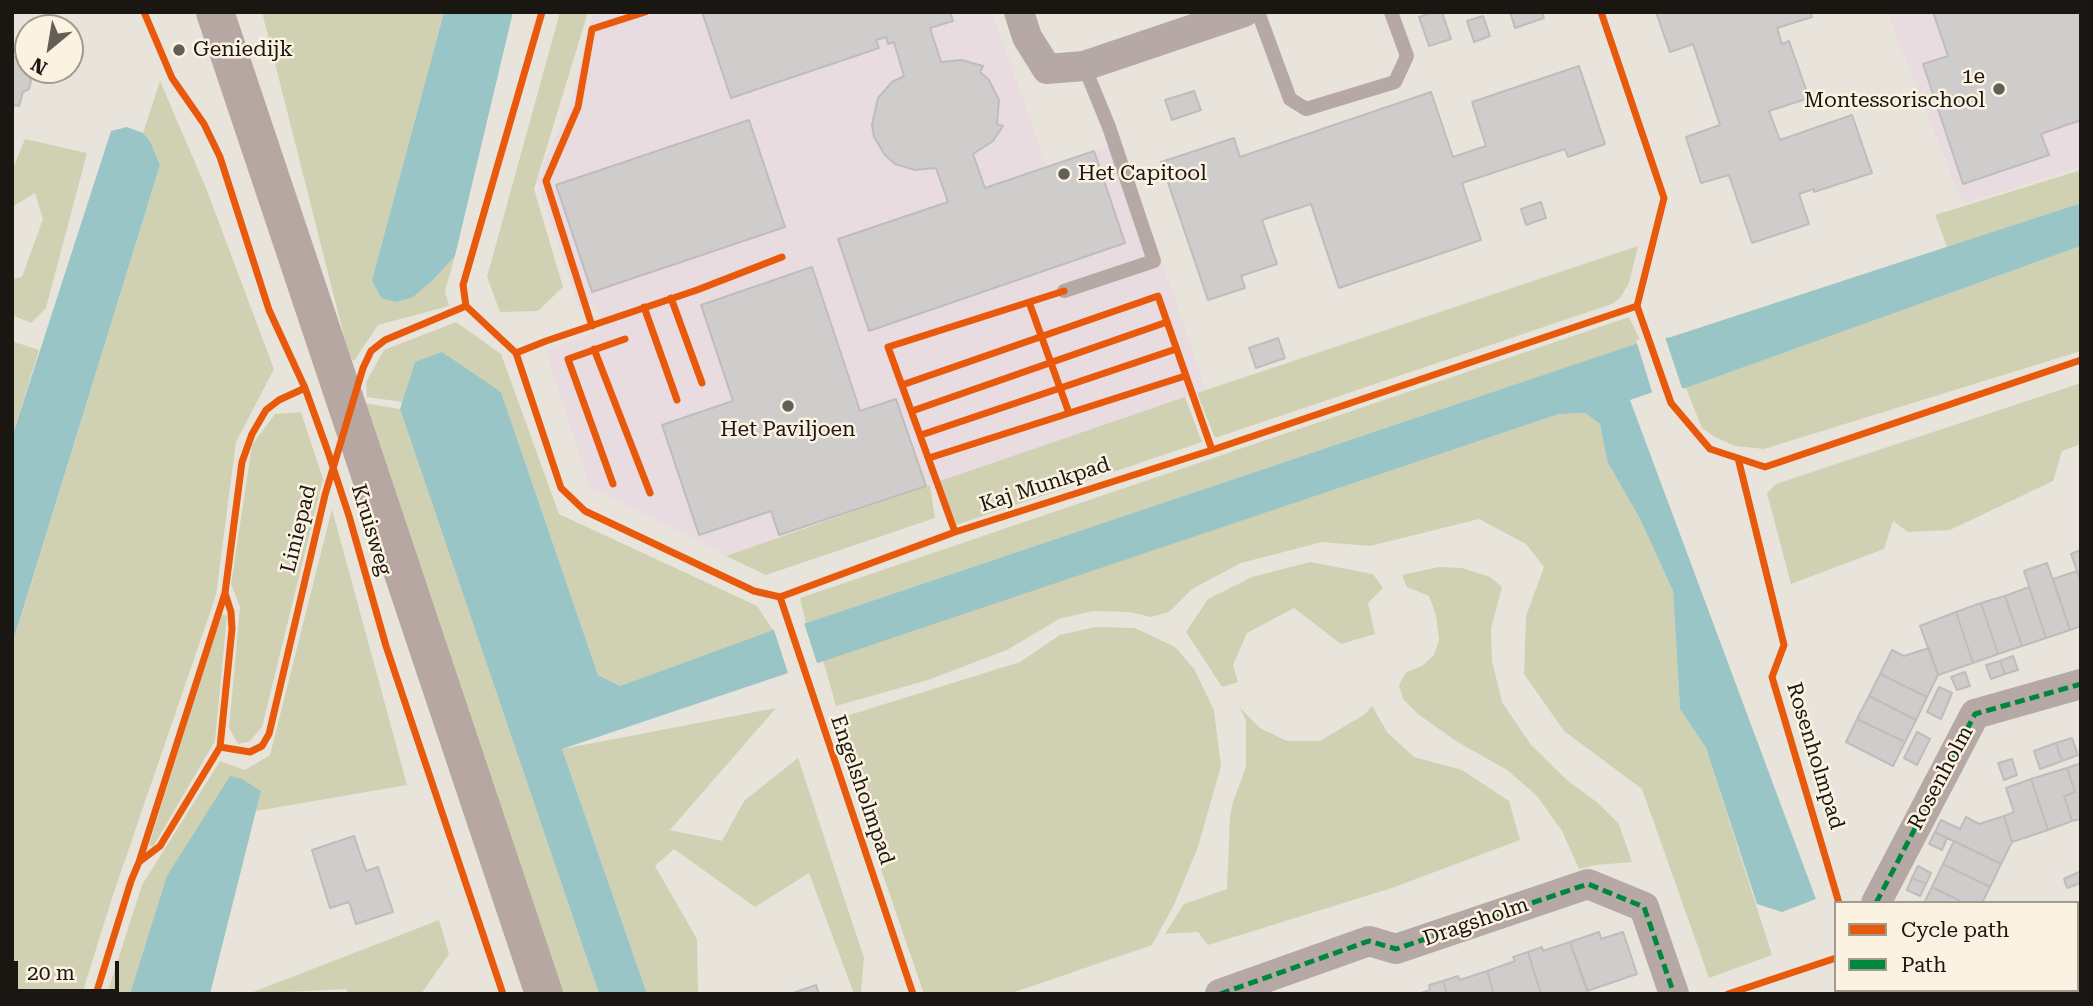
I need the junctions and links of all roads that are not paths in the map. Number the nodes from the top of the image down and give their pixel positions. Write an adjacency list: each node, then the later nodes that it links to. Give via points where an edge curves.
1 (215, 12): 10 (street, Kruisweg)
2 (1019, 12): 6 (street, via 1027,37 1047,69)
3 (1244, 12): 6 (street)
4 (1258, 12): 5 (lane, via 1290,99 1306,109 1395,82 1408,56)
5 (1391, 12)
6 (1084, 66): 7 (lane, via 1154,261)
7 (1064, 291)
8 (2081, 684): 9 (street, Rosenholm, via 1975,714)
9 (1877, 901)
10 (544, 994)
11 (1220, 994): 12 (street, Dragsholm, via 1369,941 1396,949 1588,884 1644,906)
12 (1674, 994)

